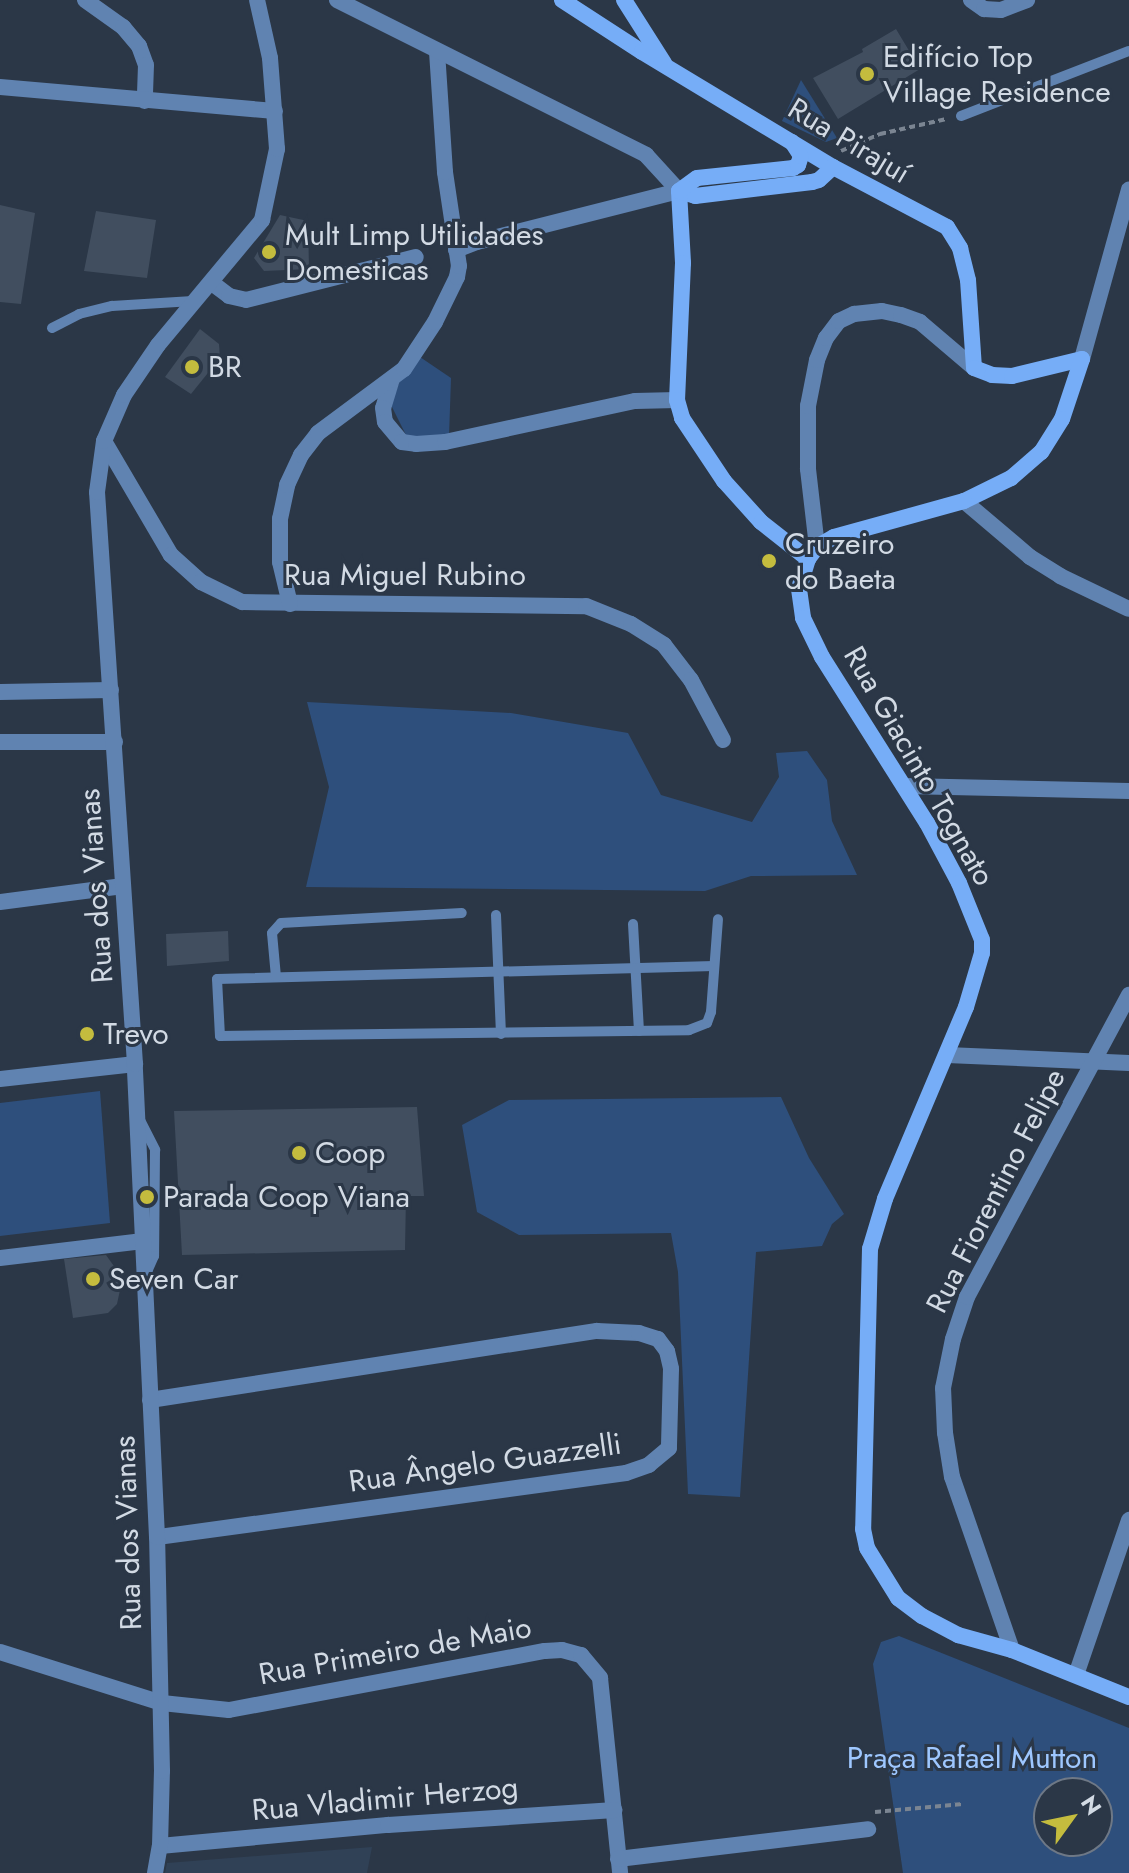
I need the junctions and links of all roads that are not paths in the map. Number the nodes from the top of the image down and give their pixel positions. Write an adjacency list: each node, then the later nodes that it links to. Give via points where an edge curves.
1 (85, 0): 12 (street, via 123,27 139,46 146,65)
2 (257, 0): 13 (street, Rua dos Vianas)
3 (337, 0): 9 (street)
4 (624, 0): 10 (main road, Rua Pirajuí)
5 (971, 0): 6 (street, via 984,9 1001,10)
6 (1027, 0)
7 (566, 1): 10 (main road)
8 (1129, 51): 14 (lane)
9 (437, 52): 18 (street, via 646,155); 19 (street)
10 (667, 68): 15 (main road, Rua Pirajuí)
11 (0, 87): 12 (street)
12 (145, 101): 13 (street)
13 (275, 111): 21 (street, Rua dos Vianas, via 277,149 262,220)
14 (961, 116)
15 (790, 140): 16 (main road, Rua Pirajuí); 18 (main road, via 799,151 798,165 697,178)
16 (833, 167): 18 (main road, via 812,182 695,196); 25 (main road, Rua Pirajuí, via 947,227 960,248 968,280)
17 (1129, 189): 24 (street)
18 (679, 191): 19 (street); 27 (main road, via 683,263)
19 (456, 250): 26 (street, via 454,289 404,369)
20 (416, 257): 21 (street, via 246,300 229,296)
21 (212, 283): 22 (street, Rua dos Vianas)
22 (196, 301): 23 (lane, via 112,306); 28 (street, Rua dos Vianas, via 124,395)
23 (52, 328)
24 (1082, 359): 25 (main road, via 1012,376); 29 (main road, via 1062,419 1041,452 1011,478)
25 (974, 368): 30 (street, via 920,322 901,315 854,314 839,321 817,360 808,406)
26 (392, 379): 27 (street, via 383,408 385,422 402,442 416,444 635,401); 31 (street, via 318,433 287,485 280,562)
27 (677, 400): 30 (main road, via 692,436 724,481 761,522)
28 (104, 441): 31 (street, Rua Miguel Rubino, via 171,555 201,582 242,602); 33 (street, Rua dos Vianas, via 97,492 98,548)
29 (964, 501): 30 (main road, via 855,530); 32 (street, via 1030,557)
30 (813, 553): 38 (main road, Rua Giacinto Tognato, via 799,589 803,618)
31 (290, 604): 35 (street, Rua Miguel Rubino, via 586,606 631,624 664,645 691,680)
32 (1129, 609)
33 (111, 690): 34 (street); 37 (street, Rua dos Vianas)
34 (0, 692)
35 (723, 740)
36 (0, 742): 37 (street)
37 (115, 742): 40 (street, Rua dos Vianas)
38 (904, 786): 39 (street); 53 (main road, Rua Giacinto Tognato, via 959,883 982,940 977,972)
39 (1129, 791)
40 (123, 886): 41 (street); 56 (street, Rua dos Vianas)
41 (0, 902)
42 (462, 913): 49 (lane, via 281,923 272,933)
43 (496, 915): 48 (lane)
44 (718, 919): 46 (lane)
45 (633, 924): 47 (lane)
46 (714, 966): 47 (lane); 51 (lane, via 707,1023 689,1030)
47 (635, 968): 48 (lane); 51 (lane)
48 (499, 971): 49 (lane); 52 (lane)
49 (276, 977): 52 (lane, via 217,979 220,1036)
50 (1129, 995): 54 (street, Rua Fiorentino Felipe)
51 (639, 1031): 52 (lane)
52 (501, 1034)
53 (947, 1055): 54 (street); 65 (main road, Rua Giacinto Tognato, via 885,1199 870,1249 863,1529 872,1557 898,1598 958,1635)
54 (1093, 1062): 55 (street); 65 (street, Rua Fiorentino Felipe, via 967,1297 943,1388 952,1477)
55 (1129, 1063)
56 (135, 1064): 57 (street); 58 (street, Rua dos Vianas)
57 (0, 1079)
58 (137, 1115): 59 (street, Rua dos Vianas); 61 (lane, via 155,1150 154,1256)
59 (143, 1241): 60 (street); 61 (street, Rua dos Vianas)
60 (0, 1258)
61 (144, 1277): 62 (street, Rua dos Vianas)
62 (150, 1400): 64 (street, Rua dos Vianas); 64 (street, Rua Ângelo Guazzelli, via 597,1331 658,1339 671,1369 669,1448 649,1465 626,1473)
63 (1129, 1520): 67 (street)
64 (157, 1537): 69 (street, Rua dos Vianas)
65 (1012, 1650): 67 (main road, Rua Giacinto Tognato)
66 (0, 1652): 69 (street, Rua Primeiro de Maio)
67 (1076, 1675): 68 (main road, Rua Giacinto Tognato)
68 (1129, 1697)
69 (162, 1703): 70 (street, Rua Primeiro de Maio, via 229,1710 562,1650 581,1655 600,1678); 72 (street, Rua dos Vianas)
70 (615, 1810): 72 (street, Rua Vladimir Herzog); 73 (street, Rua Primeiro de Maio)
71 (868, 1829): 73 (street)
72 (160, 1846): 74 (street, Rua dos Vianas)
73 (619, 1866)
74 (155, 1873)

